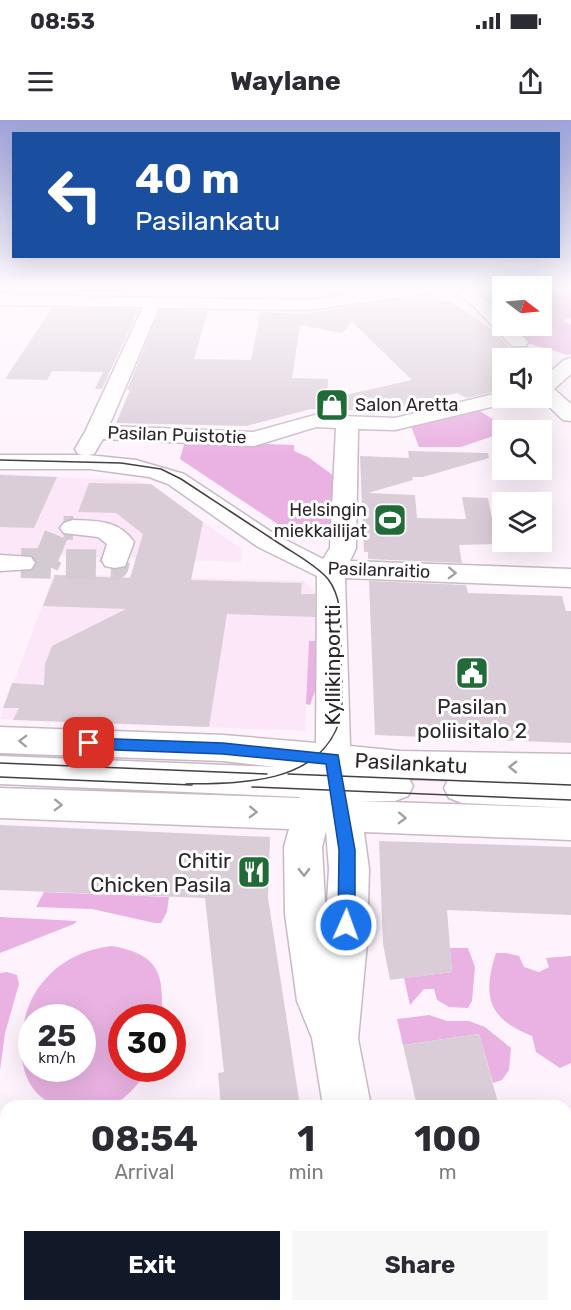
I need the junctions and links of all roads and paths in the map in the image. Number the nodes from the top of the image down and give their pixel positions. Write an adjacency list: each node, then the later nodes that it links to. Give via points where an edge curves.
1 (135, 345): 8 (street)
2 (571, 364): 3 (street)
3 (552, 380)
4 (552, 398): 6 (street)
5 (492, 401): 7 (street, Pasilan Puistotie, via 395,424)
6 (571, 415)
7 (347, 422): 8 (street, Pasilan Puistotie, via 315,421 254,438); 13 (street, via 344,548)
8 (96, 432): 10 (street)
9 (0, 462): 10 (street, Pasilanraitio)
10 (79, 464): 13 (street, Pasilanraitio, via 138,466 163,473 293,557)
11 (73, 528): 12 (street, via 104,529 121,542)
12 (115, 560)
13 (331, 570): 14 (street, Pasilanraitio, one-way to 14); 18 (street, Kyllikinportti)
14 (571, 578)
15 (0, 740): 18 (street, Pasilankatu, one-way to 15, via 223,748)
16 (571, 768): 18 (street, Pasilankatu, one-way to 18, via 400,765)
17 (0, 770): 18 (street, Pasilankatu)
18 (330, 791): 19 (street, Pasilankatu); 20 (street, Pasilankatu, one-way to 18); 21 (street, Pasilankatu, one-way to 21); 22 (street, Kyllikinportti, via 303,847 305,914 319,1001 335,1039)
19 (571, 793)
20 (0, 803)
21 (571, 824)
22 (346, 1100)

